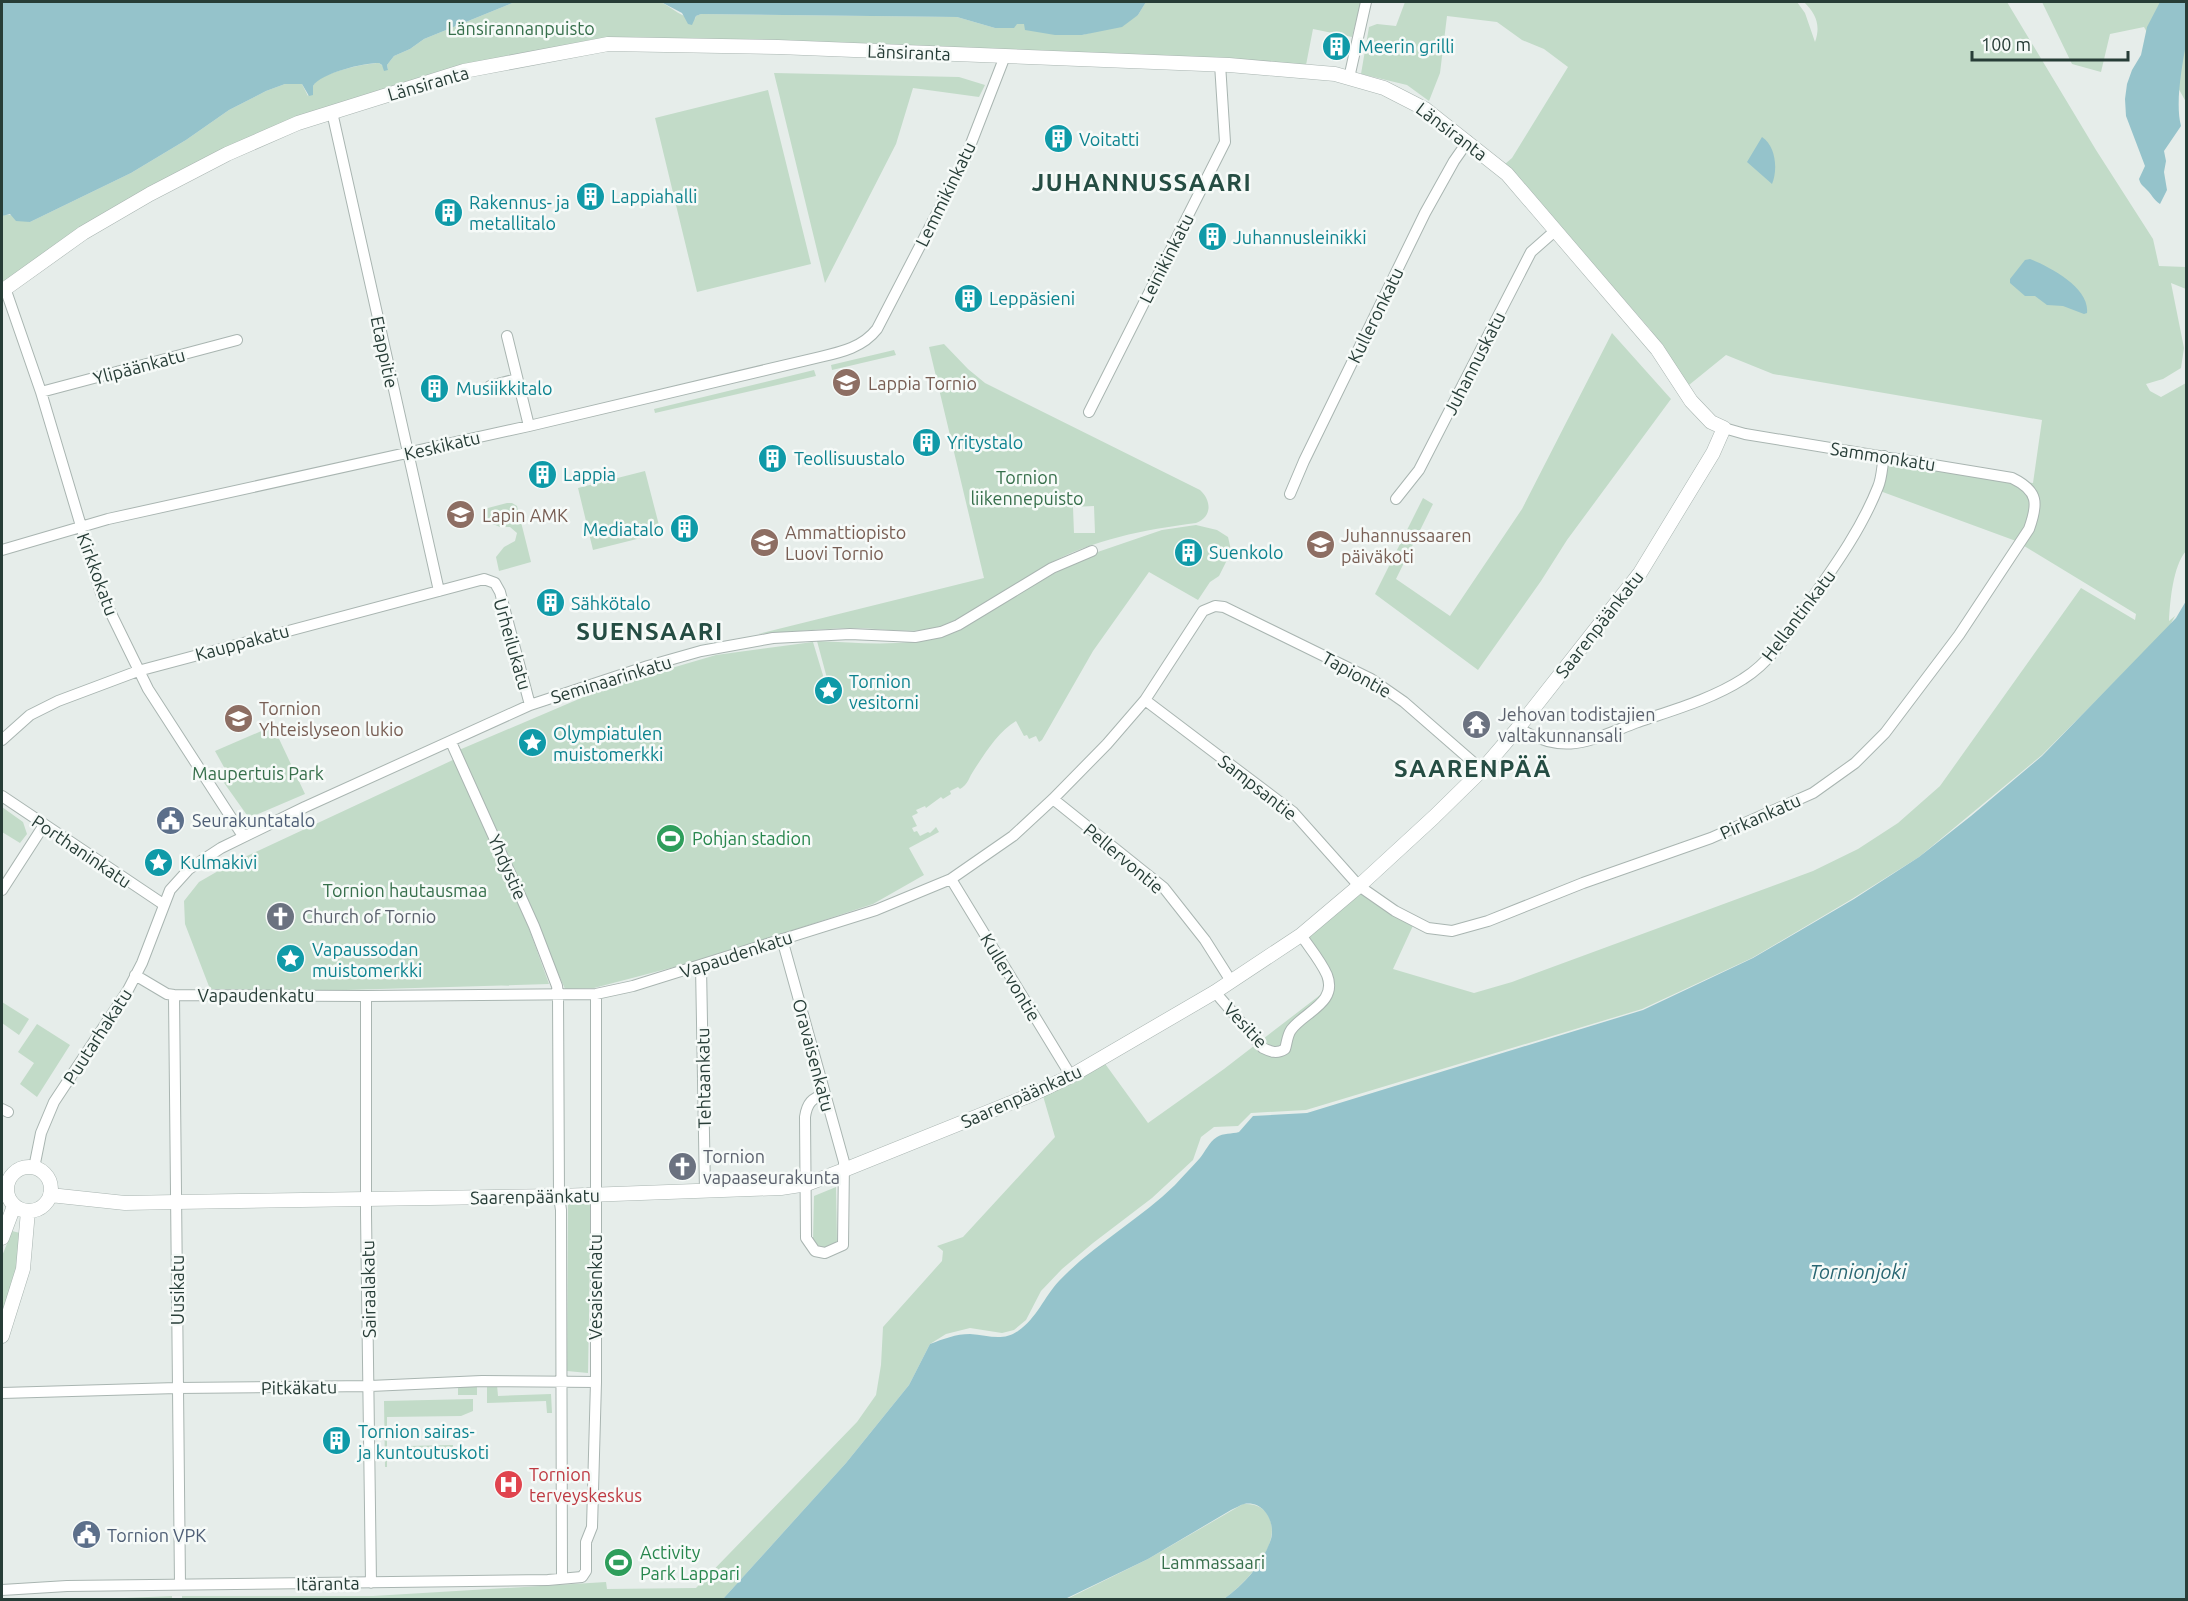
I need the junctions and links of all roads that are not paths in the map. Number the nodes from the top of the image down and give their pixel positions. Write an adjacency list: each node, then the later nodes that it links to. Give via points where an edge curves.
1 (1366, 2): 4 (street)
2 (1005, 56): 3 (street, Länsiranta); 5 (street, Länsiranta, via 608,44 464,71); 9 (street, Lemmikinkatu, via 965,159)
3 (1220, 64): 4 (street, Länsiranta); 15 (street, Leinikinkatu, via 1225,142)
4 (1349, 78): 6 (street, Länsiranta, via 1406,98)
5 (332, 112): 8 (street, Länsiranta, via 227,154 150,194 83,233); 18 (street, Etappitie)
6 (1468, 141): 7 (street, Länsiranta, via 1507,174); 20 (street, Kulleronkatu, via 1419,224)
7 (1556, 230): 17 (street, Länsiranta, via 1658,349 1691,400 1711,422); 22 (street, Juhannuskatu, via 1531,252 1419,470)
8 (3, 290): 14 (street, Kirkkokatu)
9 (877, 329): 16 (street, Keskikatu, via 858,346 838,352)
10 (507, 336): 12 (street)
11 (237, 340): 14 (street, Ylipäänkatu)
12 (518, 380): 13 (street); 16 (street)
13 (490, 386)
14 (41, 392): 23 (street, Kirkkokatu)
15 (1089, 412)
16 (529, 426): 18 (street, Keskikatu)
17 (1724, 428): 19 (street, Sammonkatu); 32 (street, Saarenpäänkatu, via 1713,453 1640,573)
18 (407, 453): 23 (street, Keskikatu); 27 (street, Etappitie)
19 (1884, 456): 21 (street, Sammonkatu, via 2012,478 2028,485); 32 (street, Hellantinkatu, via 1879,485 1852,541 1782,642 1744,679 1696,701 1570,745 1546,742)
20 (1290, 494)
21 (2034, 498): 41 (street, Pirkankatu, via 2029,530 1959,635 1885,734 1855,763 1813,793 1711,838 1452,931 1428,928)
22 (1396, 499)
23 (81, 526): 24 (street, Keskikatu); 29 (street, Kirkkokatu, via 101,593)
24 (2, 550)
25 (1092, 551): 31 (street, Seminaarinkatu, via 1052,568 941,632 915,637 811,634 734,644 648,666)
26 (495, 583): 27 (street, Kauppakatu, via 484,579); 31 (street, Urheilukatu)
27 (439, 591): 29 (street, Kauppakatu)
28 (1215, 606): 30 (street, Vapaudenkatu, via 1203,611); 35 (street, Tapiontie, via 1233,611 1371,679 1404,702)
29 (138, 670): 33 (street, Kauppakatu, via 49,706 30,716); 39 (street, Kirkkokatu)
30 (1145, 700): 37 (street, Vapaudenkatu); 41 (street, Sampsantie, via 1293,812)
31 (531, 705): 34 (street, Seminaarinkatu)
32 (1518, 728): 35 (street, Saarenpäänkatu)
33 (2, 740)
34 (451, 742): 39 (street, Seminaarinkatu); 50 (street, Yhdystie, via 534,926)
35 (1482, 770): 41 (street, Saarenpäänkatu)
36 (2, 796): 38 (street, Porthaninkatu)
37 (1053, 800): 40 (street, Vapaudenkatu, via 1013,836); 48 (street, Pellervontie, via 1164,888)
38 (44, 825): 42 (street); 43 (street, Porthaninkatu)
39 (243, 836): 43 (street, Seminaarinkatu, via 189,869)
40 (951, 879): 45 (street, Vapaudenkatu, via 876,910); 54 (street, Kullervontie)
41 (1359, 886): 44 (street, Saarenpäänkatu)
42 (2, 890)
43 (163, 904): 47 (street, Puutarhakatu)
44 (1301, 935): 48 (street, Saarenpäänkatu); 49 (street, Vesitie, via 1326,973 1329,993 1291,1029 1286,1048 1271,1052 1263,1048)
45 (782, 939): 46 (street, Vapaudenkatu); 55 (street, Oravaisenkatu)
46 (701, 966): 51 (street, Vapaudenkatu); 60 (street, Tehtaankatu)
47 (135, 975): 52 (street, Vapaudenkatu); 56 (street, Puutarhakatu, via 54,1102 41,1133)
48 (1231, 981): 49 (street, Saarenpäänkatu)
49 (1215, 992): 54 (street, Saarenpäänkatu)
50 (558, 994): 51 (street, Vapaudenkatu); 53 (street, Vapaudenkatu); 63 (street, Vesaisenkatu)
51 (596, 994): 61 (street, Vesaisenkatu)
52 (174, 995): 53 (street, Vapaudenkatu); 65 (street, Uusikatu)
53 (366, 996): 64 (street, Sairaalakatu)
54 (1071, 1076): 57 (street, Saarenpäänkatu)
55 (825, 1094): 57 (street, Oravaisenkatu); 59 (street, via 812,1100 806,1110)
56 (34, 1168): 58 (street, via 20,1169); 62 (street, via 46,1175)
57 (844, 1170): 59 (street, Saarenpäänkatu); 59 (street, Oravaisenkatu, via 843,1245 836,1250 815,1251 808,1243)
58 (4, 1182): 66 (street)
59 (807, 1184): 60 (street, Saarenpäänkatu)
60 (705, 1191): 61 (street, Saarenpäänkatu)
61 (595, 1194): 63 (street, Saarenpäänkatu); 71 (street, Vesaisenkatu)
62 (50, 1195): 65 (street, Saarenpäänkatu, via 125,1203); 67 (street, via 42,1207)
63 (559, 1196): 64 (street, Saarenpäänkatu); 70 (street, Vesaisenkatu)
64 (366, 1200): 65 (street, Saarenpäänkatu); 72 (street, Sairaalakatu)
65 (176, 1202): 73 (street, Uusikatu)
66 (14, 1206): 67 (street); 68 (street)
67 (28, 1211): 69 (street, via 23,1269)
68 (2, 1238)
69 (2, 1336)
70 (560, 1381): 71 (street, Pitkäkatu); 72 (street, Pitkäkatu); 76 (street, Vesaisenkatu)
71 (596, 1382): 75 (street, Vesaisenkatu, via 592,1527)
72 (370, 1386): 73 (street, Pitkäkatu); 77 (street, Sairaalakatu)
73 (177, 1388): 74 (street, Pitkäkatu); 78 (street, Uusikatu)
74 (2, 1393)
75 (582, 1577): 76 (street, Itäranta)
76 (562, 1579): 77 (street, Itäranta)
77 (371, 1583): 78 (street, Itäranta)
78 (180, 1585): 79 (street, Itäranta)
79 (2, 1590)

